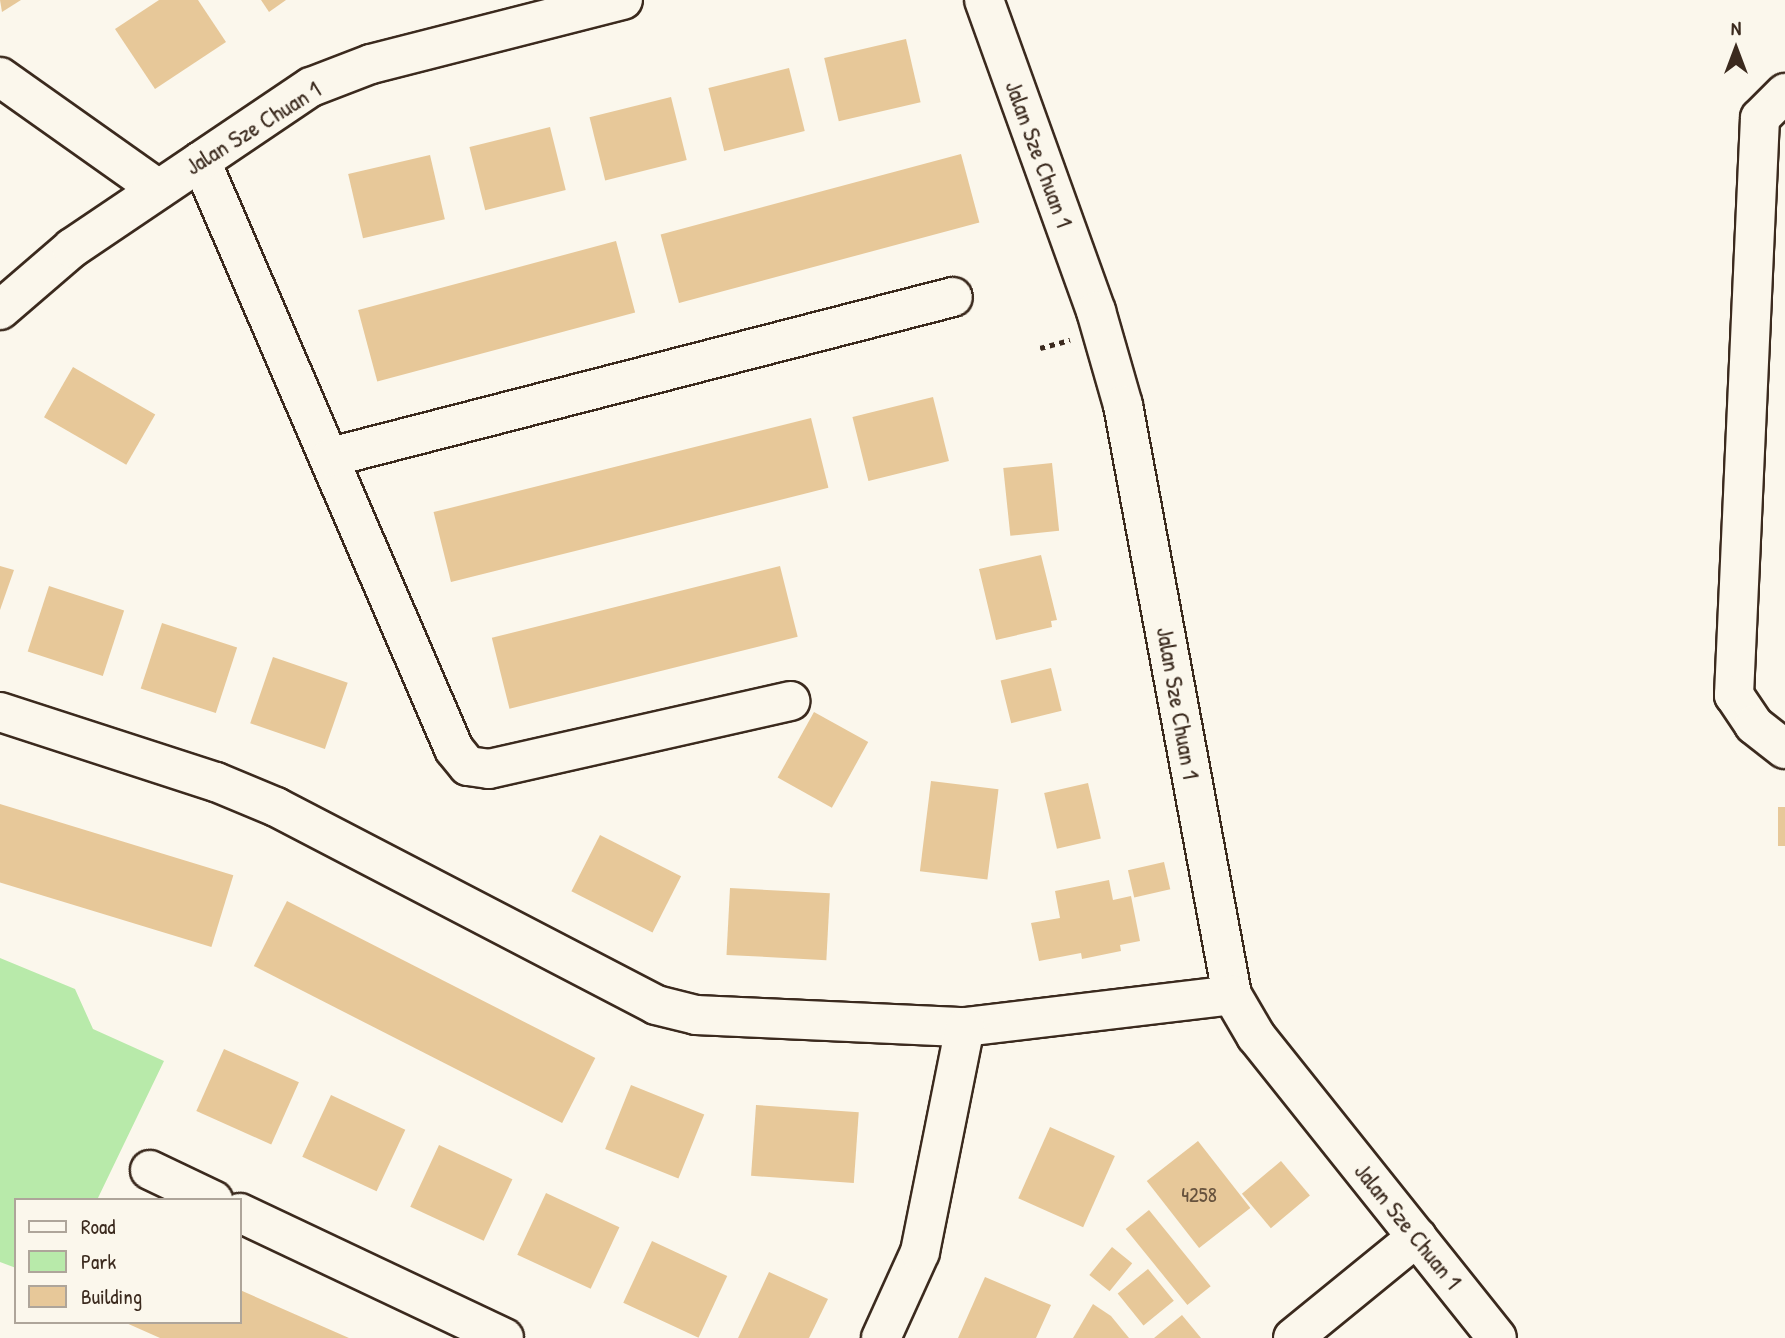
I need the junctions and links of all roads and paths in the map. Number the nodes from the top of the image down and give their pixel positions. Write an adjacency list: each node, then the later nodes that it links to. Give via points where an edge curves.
1 (624, 0): 5 (street, Jalan Sze Chuan 1, via 371,64 310,87)
2 (984, 0): 13 (street, Jalan Sze Chuan 1, via 1096,311 1123,405)
3 (0, 77): 6 (street)
4 (1785, 93): 12 (street, via 1760,118 1734,695 1754,725)
5 (201, 161): 6 (street, Jalan Sze Chuan 1); 9 (street)
6 (158, 189): 8 (street, Jalan Sze Chuan 1, via 72,248)
7 (953, 297): 9 (street)
8 (0, 310)
9 (331, 457): 10 (street, via 454,749 468,766 489,769)
10 (790, 701)
11 (0, 712): 14 (street, via 216,782 276,807 656,1005 696,1015)
12 (1785, 749)
13 (1232, 995): 14 (street); 18 (street, Jalan Sze Chuan 1, via 1256,1036)
14 (965, 1027): 20 (street, via 920,1252)
15 (150, 1170): 16 (street)
16 (209, 1198)
17 (242, 1214): 19 (street)
18 (1417, 1237): 21 (street); 22 (street, Jalan Sze Chuan 1)
19 (504, 1338)
20 (881, 1338)
21 (1293, 1338)
22 (1497, 1338)

